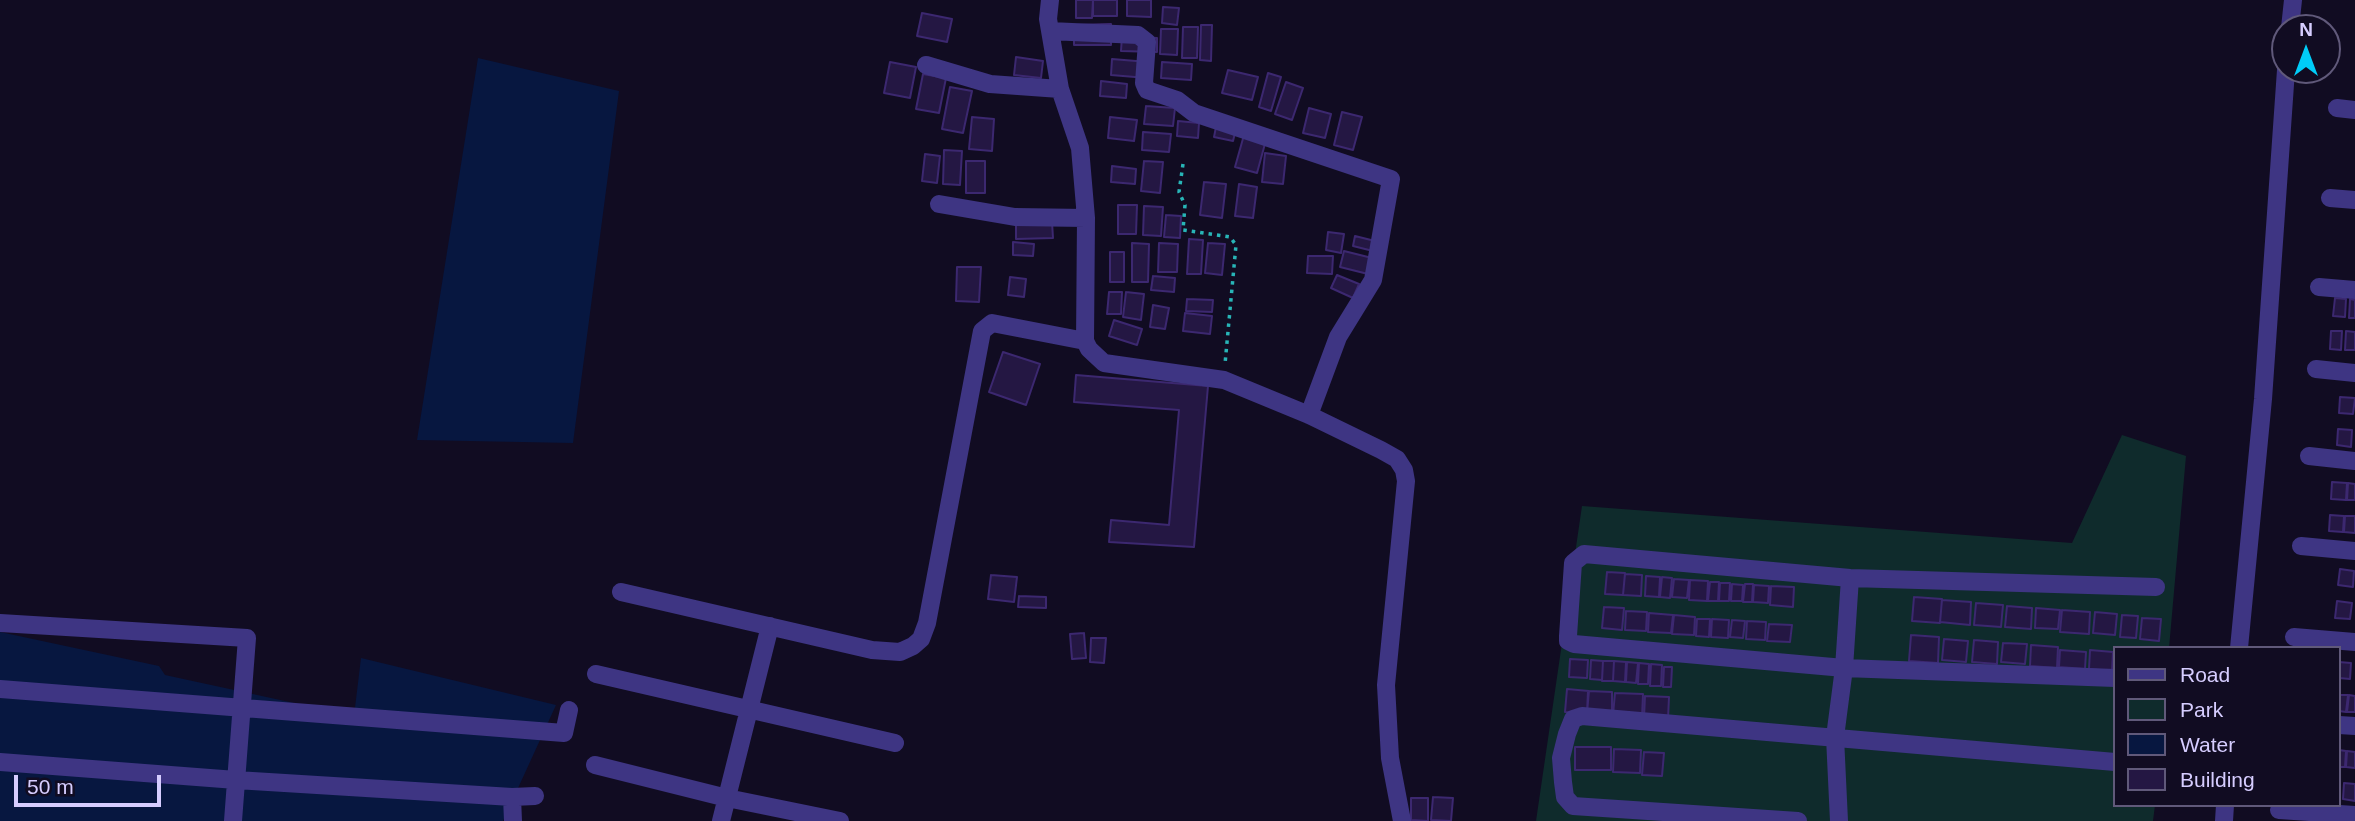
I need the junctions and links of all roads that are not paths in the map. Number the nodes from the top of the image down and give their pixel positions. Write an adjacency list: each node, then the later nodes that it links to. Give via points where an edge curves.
1 (1050, 0): 2 (street)
2 (1050, 31): 5 (street); 17 (street, via 1138,35 1147,42 1147,90 1177,100 1194,113 1391,179 1373,280 1338,337)
3 (926, 65): 5 (street, via 990,84)
4 (2286, 84): 29 (street)
5 (1060, 89): 11 (street, via 1080,148)
6 (2337, 108): 7 (street)
7 (2355, 110)
8 (2330, 198): 9 (street)
9 (2355, 200)
10 (939, 204): 11 (street, via 1015,217)
11 (1086, 218): 14 (street)
12 (2319, 287): 13 (street)
13 (2355, 289)
14 (1085, 341): 17 (street, via 1104,363 1224,380); 26 (street, via 992,323 982,331 921,639 900,652 872,650)
15 (2316, 369): 16 (street)
16 (2355, 373)
17 (1309, 415): 52 (street, via 1397,459 1404,470 1386,685 1390,758)
18 (2309, 456): 19 (street)
19 (2355, 461)
20 (2301, 546): 21 (street)
21 (2355, 551)
22 (1850, 578): 23 (street); 30 (street); 30 (street, via 1584,554 1573,563 1568,636 1574,644)
23 (2156, 587)
24 (621, 592): 26 (street)
25 (0, 623): 34 (street, via 247,638)
26 (770, 626): 36 (street)
27 (2294, 637): 28 (street)
28 (2355, 642)
29 (2239, 646)
30 (1844, 668): 32 (street); 37 (street)
31 (596, 674): 36 (street)
32 (2114, 678)
33 (0, 689): 34 (street)
34 (242, 708): 35 (street, via 564,733); 42 (street)
35 (569, 710)
36 (750, 712): 38 (street); 45 (street)
37 (1835, 737): 40 (street); 53 (street, via 1582,716 1573,719 1561,758 1565,797 1573,806); 54 (street)
38 (895, 743)
39 (0, 762): 42 (street)
40 (2114, 762)
41 (595, 765): 45 (street)
42 (236, 780): 44 (street); 48 (street)
43 (535, 796): 44 (street)
44 (512, 797): 49 (street)
45 (727, 798): 50 (street); 51 (street)
46 (2279, 810): 47 (street)
47 (2355, 815)
48 (233, 821)
49 (513, 821)
50 (721, 821)
51 (841, 821)
52 (1402, 821)
53 (1798, 821)
54 (1839, 821)

